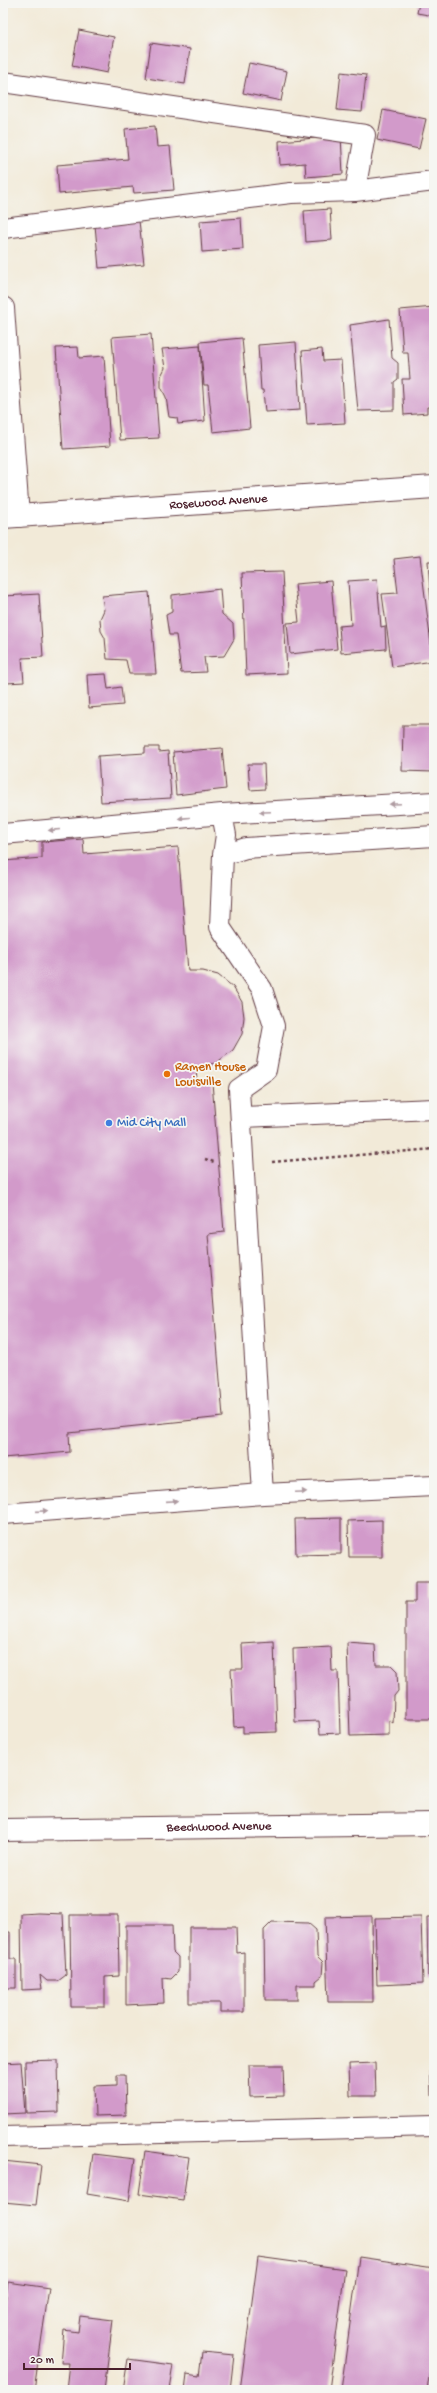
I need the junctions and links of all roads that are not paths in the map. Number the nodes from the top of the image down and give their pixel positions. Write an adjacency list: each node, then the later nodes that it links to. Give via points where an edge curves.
1 (3, 82): 3 (lane, via 365,135)
2 (434, 181): 3 (lane)
3 (355, 192): 4 (lane, via 291,193)
4 (3, 228)
5 (3, 308): 7 (street)
6 (434, 487): 7 (street, Rosewood Avenue)
7 (10, 516)
8 (434, 802): 9 (lane, one-way to 9)
9 (222, 814): 10 (lane, one-way to 10); 12 (lane, via 226,835)
10 (3, 834)
11 (434, 836): 12 (lane, via 246,848)
12 (223, 855): 14 (lane, via 220,927 262,989 274,1026 266,1070 239,1089)
13 (434, 1108): 14 (lane)
14 (242, 1117): 16 (lane)
15 (434, 1486): 16 (lane, one-way to 15)
16 (263, 1494): 17 (lane, one-way to 16)
17 (3, 1514)
18 (434, 1824): 19 (street, Beechwood Avenue)
19 (3, 1830)
20 (434, 2126): 21 (lane)
21 (3, 2137)

